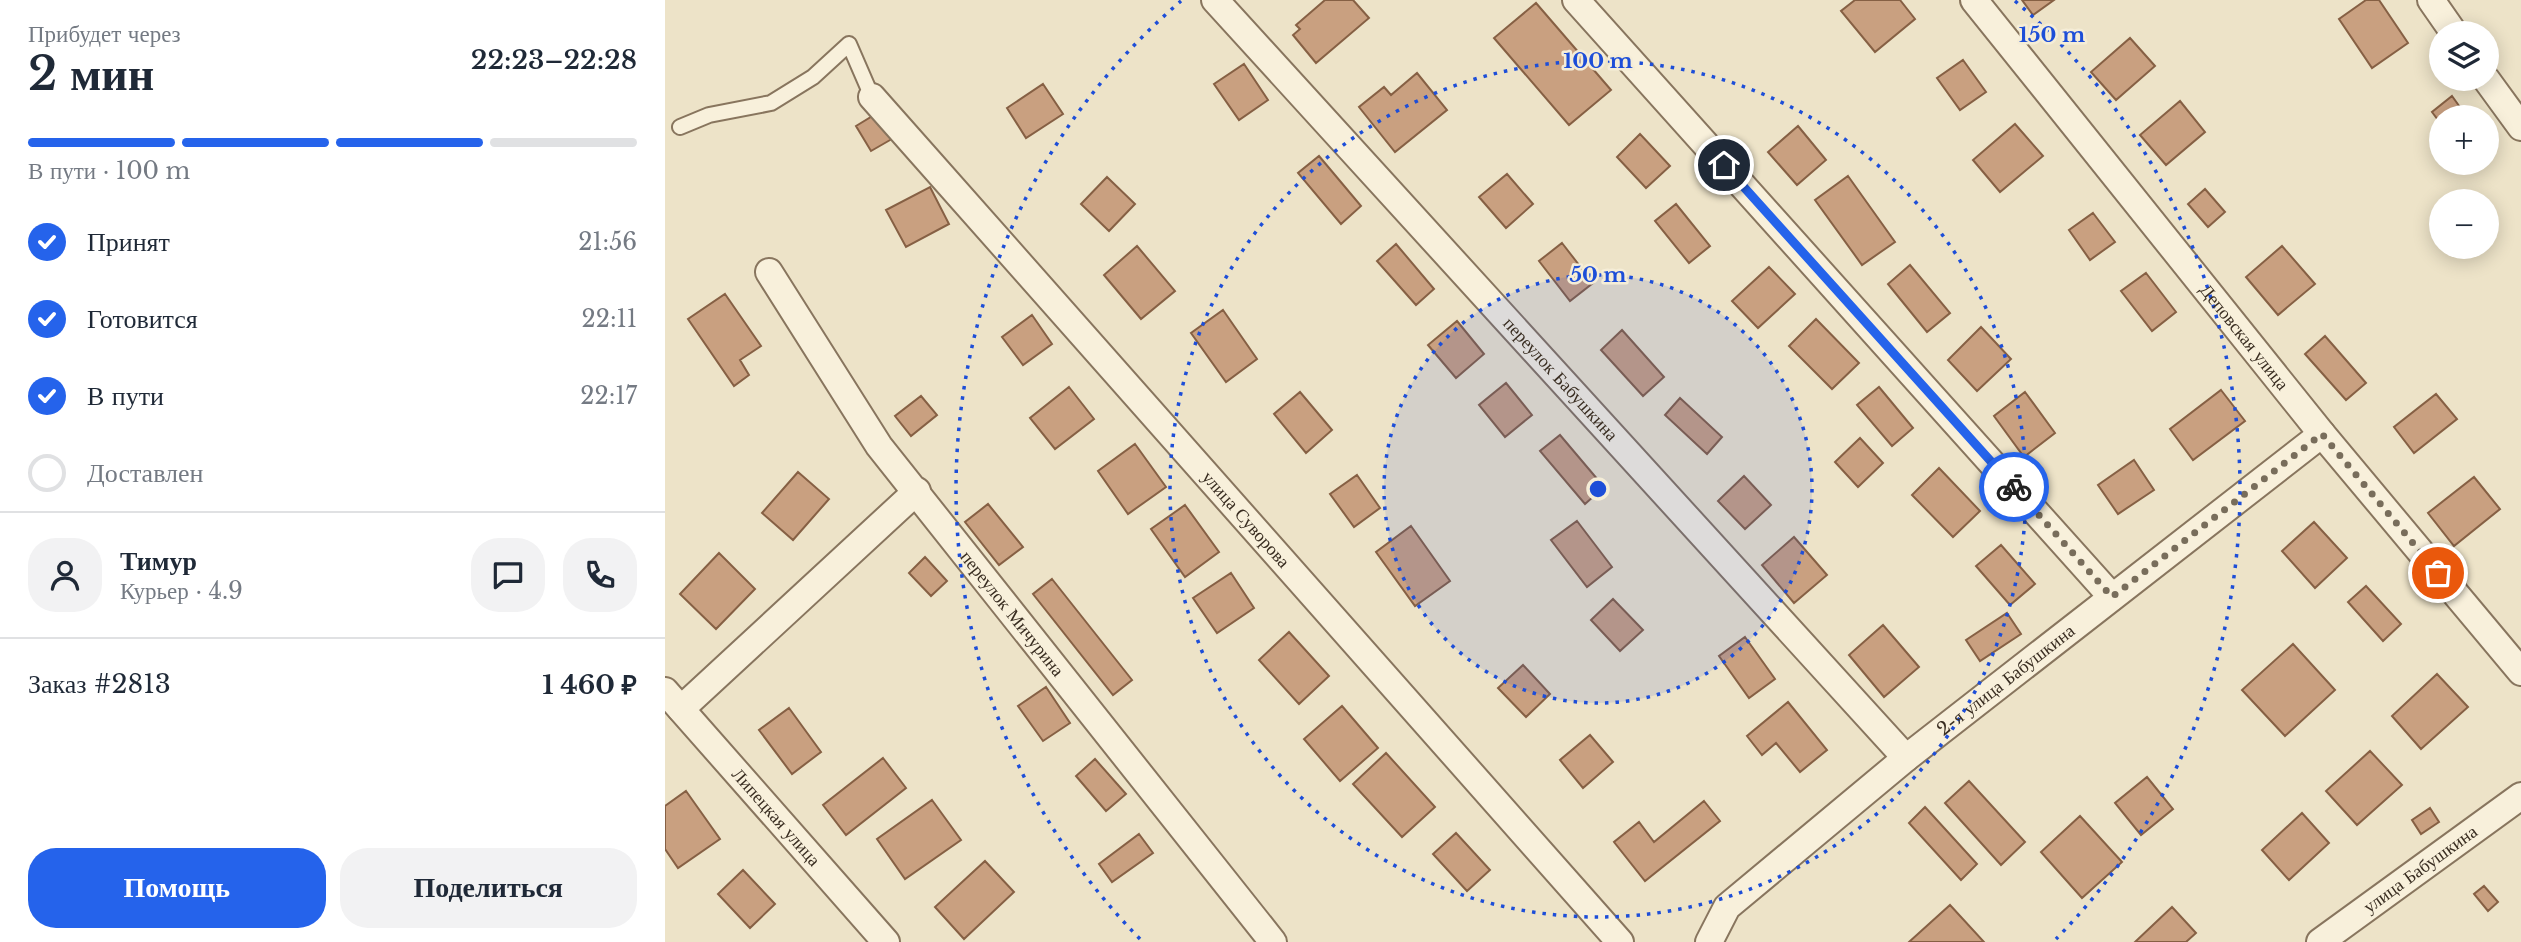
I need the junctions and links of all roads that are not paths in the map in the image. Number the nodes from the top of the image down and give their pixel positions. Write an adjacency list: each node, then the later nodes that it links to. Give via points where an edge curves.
1 (1215, 0): 16 (street, переулок Бабушкина)
2 (1576, 0): 13 (street)
3 (1974, 0): 11 (street, Деповская улица)
4 (2431, 0): 5 (street)
5 (2446, 21)
6 (2496, 91): 9 (street)
7 (872, 97): 8 (lane, via 849,44 813,77 771,103 709,115); 20 (street, улица Суворова)
8 (680, 127)
9 (2521, 127)
10 (769, 272): 12 (street, переулок Мичурина, via 879,446)
11 (2322, 434): 13 (street, 2-я улица Бабушкина); 14 (street, Деповская улица)
12 (916, 491): 15 (street); 19 (street, переулок Мичурина)
13 (2112, 597): 16 (street, 2-я улица Бабушкина)
14 (2521, 672)
15 (673, 700): 18 (street, Липецкая улица)
16 (1906, 758): 21 (street, 2-я улица Бабушкина, via 1727,907)
17 (2521, 796): 22 (street, улица Бабушкина)
18 (886, 942)
19 (1273, 942)
20 (1620, 942)
21 (1709, 942)
22 (2320, 942)

